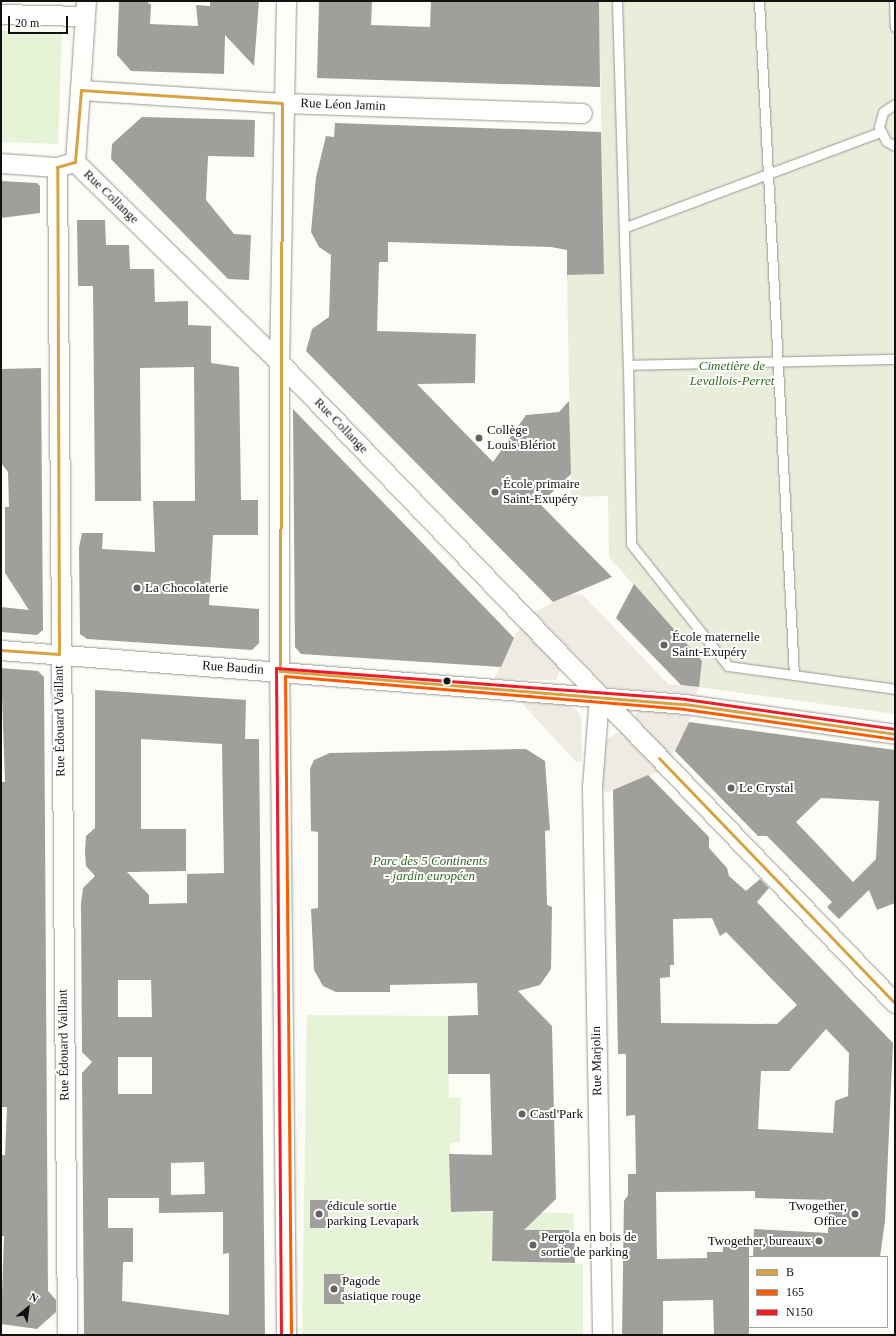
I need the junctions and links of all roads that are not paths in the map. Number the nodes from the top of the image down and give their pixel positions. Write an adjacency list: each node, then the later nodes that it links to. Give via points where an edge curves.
1 (286, 1): 9 (street)
2 (617, 1): 17 (lane)
3 (759, 1): 16 (lane)
4 (894, 1): 7 (lane)
5 (85, 9): 6 (street); 8 (street, Rue Édouard Vaillant)
6 (1, 14)
7 (895, 27)
8 (81, 90): 9 (street, Rue Léon Jamin); 15 (street, Rue Édouard Vaillant)
9 (282, 103): 11 (street, Rue Léon Jamin); 19 (street)
10 (895, 104): 12 (lane, via 883,112)
11 (582, 113)
12 (880, 132): 13 (lane); 16 (lane)
13 (895, 146)
14 (1, 163): 15 (street)
15 (66, 164): 19 (street, Rue Collange); 23 (street, Rue Édouard Vaillant)
16 (770, 176): 17 (lane); 20 (lane)
17 (626, 227): 21 (lane)
18 (895, 359): 20 (lane)
19 (279, 362): 24 (street); 27 (street, Rue Collange)
20 (780, 364): 21 (lane); 25 (lane)
21 (628, 365): 25 (lane, via 631,544 728,666)
22 (1, 650): 23 (street, Rue Baudin)
23 (60, 654): 24 (street, Rue Baudin); 30 (street, Rue Édouard Vaillant)
24 (280, 671): 27 (street, Rue Baudin); 31 (street)
25 (794, 675): 26 (lane)
26 (895, 689)
27 (599, 696): 28 (street, Rue Baudin, via 685,704); 29 (street, Rue Collange); 32 (street, Rue Marjolin, via 592,787)
28 (895, 734)
29 (895, 1003)
30 (67, 1335)
31 (286, 1335)
32 (602, 1335)

